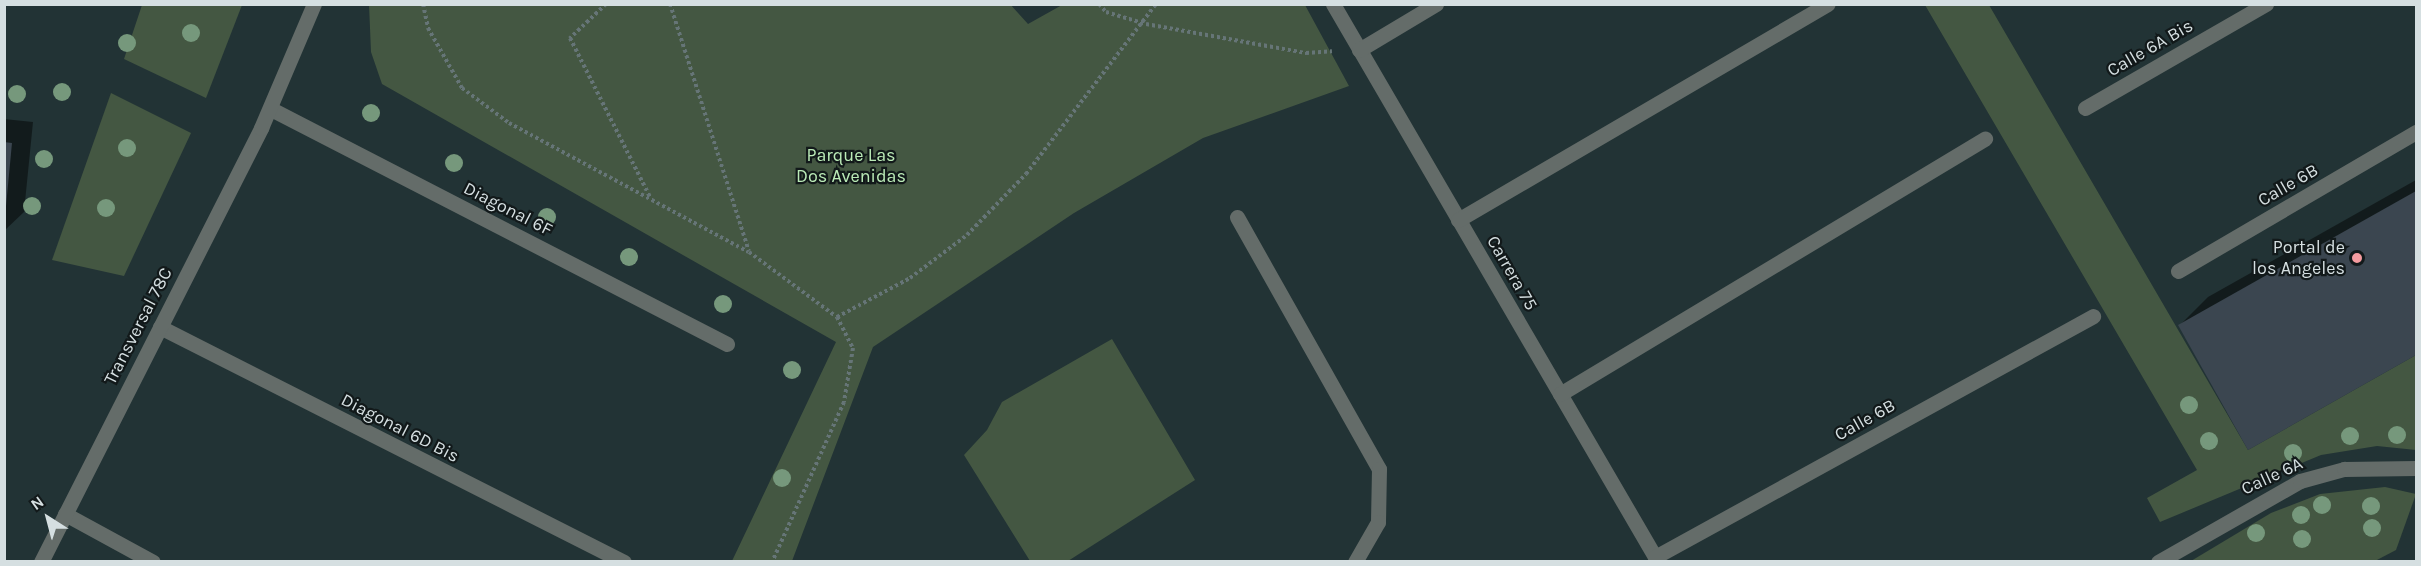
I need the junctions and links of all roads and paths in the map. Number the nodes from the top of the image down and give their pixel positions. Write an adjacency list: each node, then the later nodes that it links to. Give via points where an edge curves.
1 (314, 4): 14 (street, Transversal 78C)
2 (423, 4): 17 (path, via 428,28 462,88 509,123)
3 (606, 4): 17 (path, via 570,38)
4 (670, 4): 20 (path)
5 (1099, 4): 11 (path, via 1106,12)
6 (1156, 4): 11 (path)
7 (1333, 4): 12 (street, Carrera 75)
8 (1436, 4): 12 (street)
9 (1827, 4): 19 (street)
10 (2266, 4): 13 (street, Calle 6A Bis)
11 (1146, 24): 12 (path, via 1306,53); 23 (path, via 1026,174 967,235 910,278)
12 (1359, 50): 19 (street, Carrera 75)
13 (2085, 108)
14 (271, 109): 24 (street, Transversal 78C); 25 (street, Diagonal 6F)
15 (2416, 132): 21 (street, Calle 6B)
16 (1985, 139): 26 (street)
17 (651, 198): 20 (path)
18 (1237, 217): 34 (street, via 1379,469 1378,522)
19 (1458, 220): 26 (street, Carrera 75)
20 (749, 252): 23 (path)
21 (2178, 271)
22 (2093, 316): 29 (street, Calle 6B)
23 (837, 317): 33 (path, via 853,348 843,402)
24 (160, 327): 28 (street, Transversal 78C); 32 (street, Diagonal 6D Bis)
25 (727, 344)
26 (1560, 394): 29 (street, Carrera 75)
27 (2416, 468): 35 (street, Calle 6A, via 2344,469 2300,481)
28 (65, 514): 30 (street, Transversal 78C); 31 (street)
29 (1657, 559)
30 (41, 561)
31 (153, 561)
32 (624, 561)
33 (772, 561)
34 (1355, 561)
35 (2158, 561)

